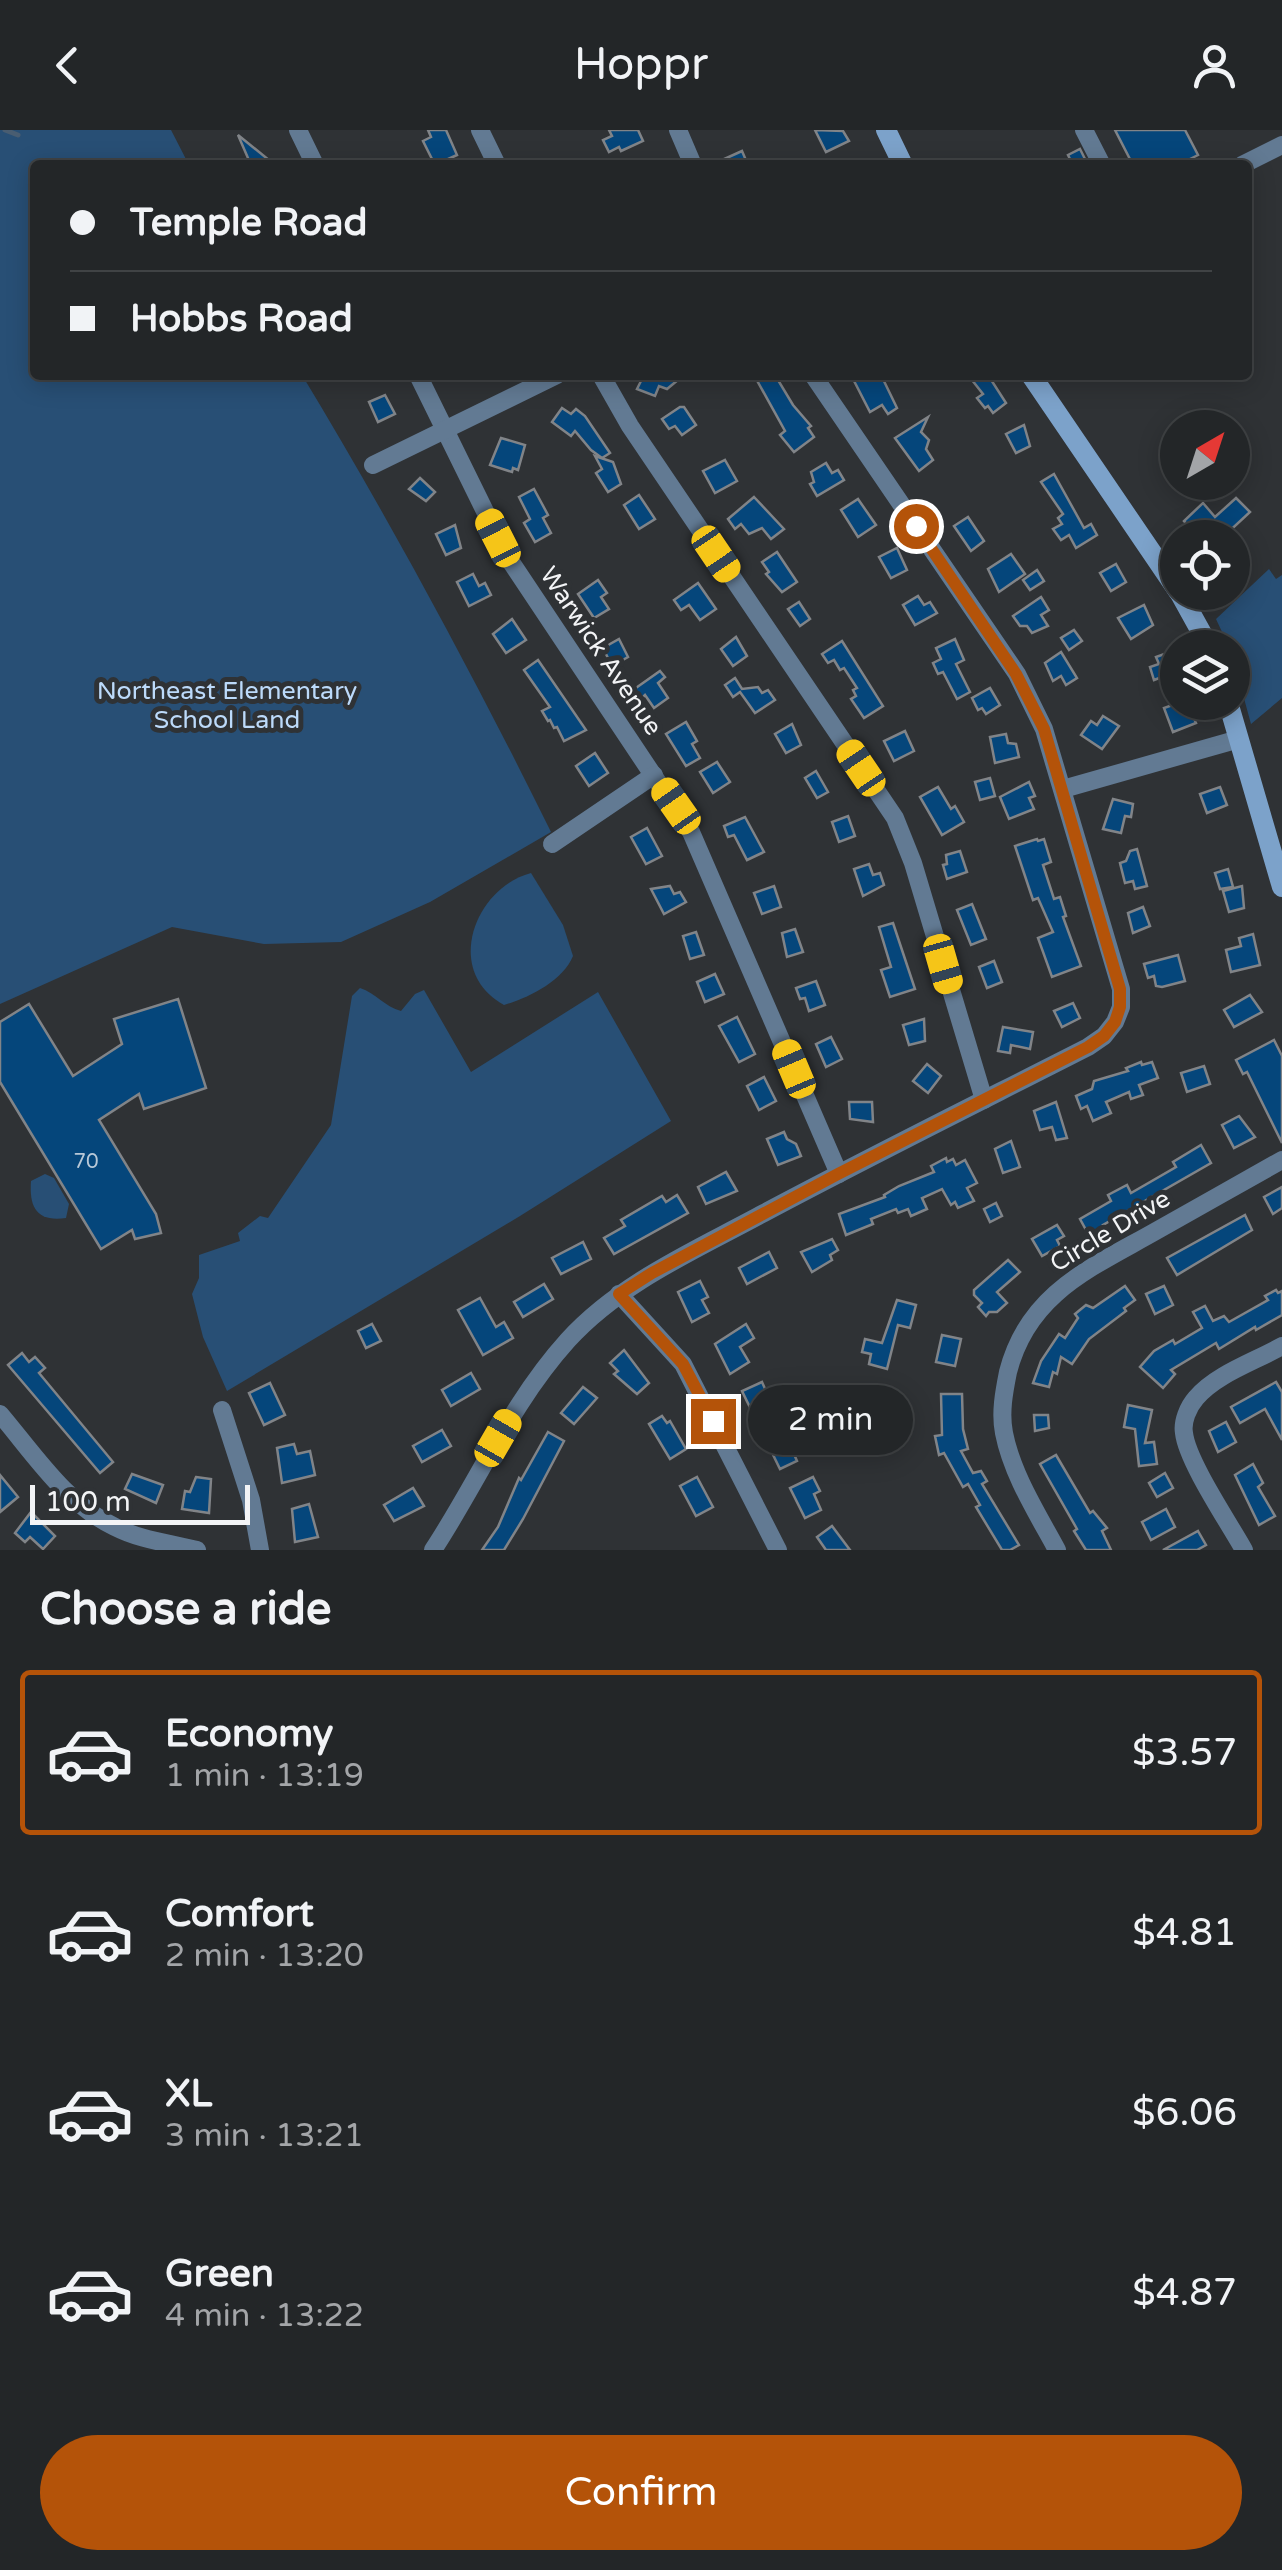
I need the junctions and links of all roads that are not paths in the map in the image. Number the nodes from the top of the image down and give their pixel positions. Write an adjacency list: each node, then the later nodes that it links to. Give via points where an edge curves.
1 (298, 130): 7 (street)
2 (480, 130): 8 (street)
3 (678, 130): 9 (street)
4 (886, 130): 10 (main road)
5 (1084, 130): 11 (street)
6 (1282, 144): 12 (street)
7 (313, 160)
8 (495, 160)
9 (692, 160)
10 (901, 160)
11 (1099, 160)
12 (1252, 160)
13 (420, 380): 18 (street, Warwick Avenue)
14 (547, 380): 18 (street)
15 (605, 380): 27 (street, via 894,818)
16 (816, 380): 24 (street, via 1016,674 1044,729)
17 (1034, 380): 20 (main road)
18 (445, 430): 19 (street); 23 (street, Warwick Avenue, via 507,556)
19 (373, 465)
20 (1160, 565)
21 (1233, 720): 22 (main road)
22 (1239, 740): 24 (street); 26 (main road)
23 (654, 775): 25 (street); 29 (street, Warwick Avenue, via 706,860)
24 (1063, 789): 27 (street, via 1116,969 1120,1007 1104,1036)
25 (552, 844)
26 (1282, 887)
27 (984, 1100): 29 (street)
28 (1282, 1160): 38 (street, Circle Drive, via 1088,1269 1029,1322 1005,1385 1003,1428 1019,1476)
29 (838, 1174): 30 (street)
30 (619, 1294): 36 (street, via 540,1373); 37 (street, via 683,1364)
31 (1282, 1346): 39 (street, via 1196,1396 1184,1423 1191,1455)
32 (222, 1410): 35 (street)
33 (0, 1414): 34 (street, via 93,1514 134,1536)
34 (197, 1550)
35 (260, 1550)
36 (434, 1550)
37 (778, 1550)
38 (1058, 1550)
39 (1244, 1550)

